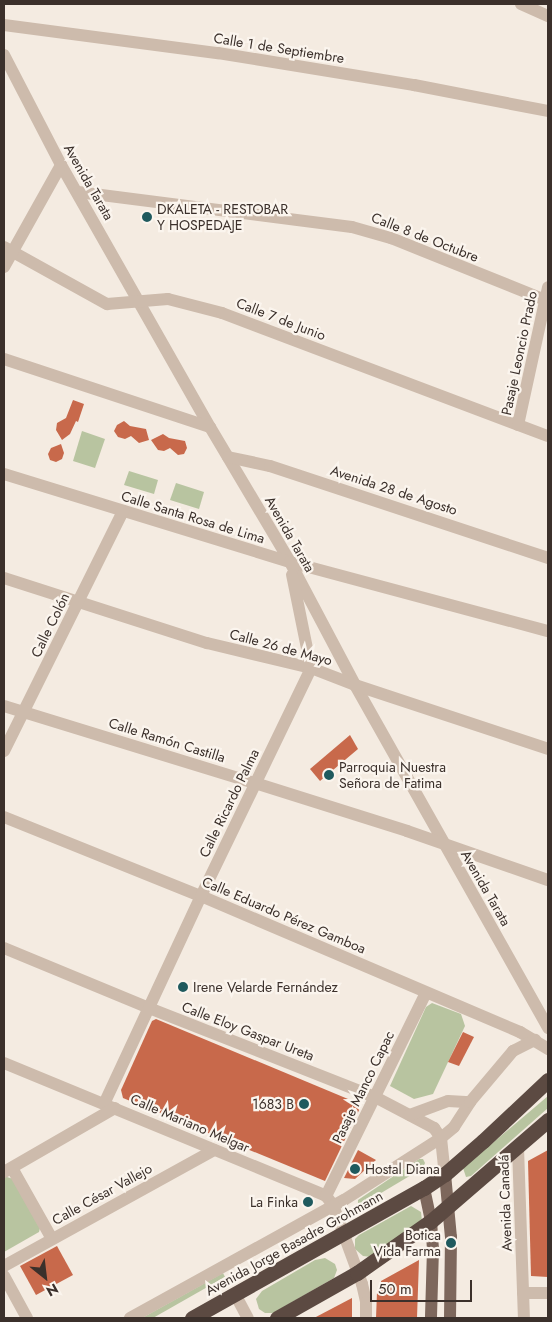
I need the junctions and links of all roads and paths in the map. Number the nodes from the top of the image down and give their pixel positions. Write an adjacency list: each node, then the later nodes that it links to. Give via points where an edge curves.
1 (521, 4): 2 (street)
2 (548, 16)
3 (4, 25): 5 (street, Calle 1 de Septiembre, via 218,53)
4 (4, 56): 6 (street, Avenida Tarata)
5 (548, 111)
6 (61, 165): 7 (street, Avenida Tarata); 8 (street)
7 (78, 192): 10 (street, Calle 8 de Octubre, via 352,227 391,238); 11 (street, Avenida Tarata)
8 (8, 250): 9 (street); 11 (street, Calle 7 de Junio, via 107,304)
9 (4, 267)
10 (547, 296): 13 (street, Pasaje Leoncio Prado)
11 (140, 301): 13 (street, Calle 7 de Junio, via 168,299 222,313); 14 (street, Avenida Tarata)
12 (4, 359): 14 (street)
13 (518, 425): 15 (street, Calle 7 de Junio)
14 (210, 427): 16 (street, Avenida Tarata)
15 (548, 436)
16 (228, 457): 19 (street, Avenida 28 de Agosto, via 270,466 376,499); 20 (street, Avenida Tarata)
17 (4, 474): 18 (street, Calle Santa Rosa de Lima)
18 (123, 511): 20 (street, Calle Santa Rosa de Lima); 22 (street, Calle Colón)
19 (548, 558)
20 (290, 562): 23 (street, Calle Santa Rosa de Lima); 24 (street); 25 (street, Avenida Tarata)
21 (4, 578): 22 (street, Calle 26 de Mayo)
22 (79, 601): 24 (street, Calle 26 de Mayo, via 207,643); 27 (street, Calle Colón)
23 (548, 631)
24 (311, 668): 25 (street, Calle 26 de Mayo); 30 (street, Calle Ricardo Palma)
25 (355, 685): 28 (street, Calle 26 de Mayo); 32 (street, Avenida Tarata)
26 (4, 706): 27 (street, Calle Ramón Castilla)
27 (23, 712): 29 (street, Calle Colón); 30 (street, Calle Ramón Castilla)
28 (548, 749)
29 (4, 751)
30 (255, 782): 32 (street, Calle Ramón Castilla); 34 (street, Calle Ricardo Palma)
31 (4, 817): 34 (street, Calle Eduardo Pérez Gamboa)
32 (444, 844): 33 (street, Calle Ramón Castilla); 38 (street, Avenida Tarata)
33 (548, 880)
34 (201, 896): 36 (street, Calle Eduardo Pérez Gamboa); 37 (street, Calle Ricardo Palma)
35 (4, 948): 37 (street, Calle Eloy Gaspar Ureta)
36 (426, 992): 39 (street, Calle Eduardo Pérez Gamboa); 43 (street, Pasaje Manco Capac)
37 (149, 1008): 43 (street, Calle Eloy Gaspar Ureta); 45 (street, Calle Ricardo Palma)
38 (548, 1028)
39 (535, 1040): 40 (street, Calle Eduardo Pérez Gamboa); 44 (street, via 513,1052)
40 (548, 1049)
41 (4, 1063): 45 (street, Calle Mariano Melgar)
42 (548, 1080): 52 (highway, Avenida Jorge Basadre Grohmann)
43 (375, 1097): 46 (street, Calle Eloy Gaspar Ureta); 54 (street, Pasaje Manco Capac)
44 (470, 1102): 46 (street, via 448,1101); 48 (street, via 454,1127)
45 (110, 1106): 50 (street, Calle Mariano Melgar); 51 (street)
46 (410, 1115): 48 (street, Calle Eloy Gaspar Ureta, via 434,1128)
47 (548, 1120): 49 (highway)
48 (441, 1138): 52 (street); 54 (street)
49 (518, 1148): 55 (highway); 63 (street, Avenida Canadá)
50 (214, 1150): 54 (street, Calle Mariano Melgar); 58 (street, Calle César Vallejo)
51 (8, 1170): 58 (street)
52 (445, 1174): 53 (highway, Avenida Jorge Basadre Grohmann); 55 (main road)
53 (424, 1188): 56 (main road); 57 (highway, Avenida Jorge Basadre Grohmann)
54 (330, 1200): 57 (street); 66 (street)
55 (449, 1205): 56 (highway); 72 (main road, via 452,1237)
56 (431, 1220): 60 (highway); 71 (main road)
57 (344, 1233): 60 (street); 64 (highway, Avenida Jorge Basadre Grohmann)
58 (52, 1239): 59 (street, Calle César Vallejo)
59 (4, 1266)
60 (357, 1273): 69 (highway); 70 (street, via 366,1302)
61 (4, 1276): 65 (street)
62 (548, 1292): 63 (street)
63 (523, 1293): 73 (street, Avenida Canadá)
64 (235, 1294): 67 (highway, Avenida Jorge Basadre Grohmann); 68 (street)
65 (28, 1318)
66 (130, 1318)
67 (192, 1318)
68 (248, 1318)
69 (277, 1318)
70 (366, 1318)
71 (431, 1318)
72 (450, 1318)
73 (524, 1318)

